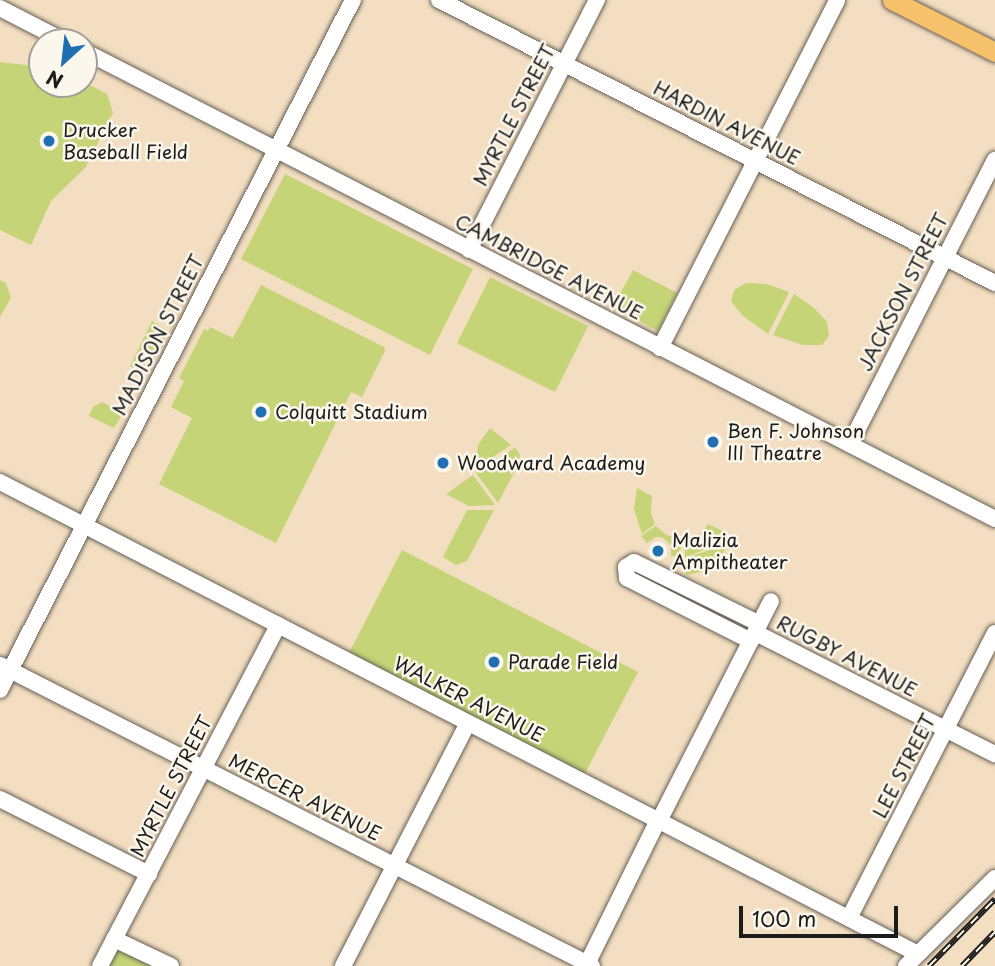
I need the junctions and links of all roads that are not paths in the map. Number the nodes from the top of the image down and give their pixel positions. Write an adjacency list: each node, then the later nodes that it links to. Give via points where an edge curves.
1 (353, 0): 11 (street, MADISON STREET)
2 (439, 0): 10 (street, HARDIN AVENUE)
3 (597, 0): 10 (street, MYRTLE STREET)
4 (837, 0): 13 (street)
5 (892, 0): 8 (main road)
6 (0, 8): 7 (street)
7 (39, 28)
8 (995, 52)
9 (98, 58): 11 (street, CAMBRIDGE AVENUE)
10 (564, 64): 13 (street, HARDIN AVENUE); 14 (street, MYRTLE STREET)
11 (276, 150): 14 (street, CAMBRIDGE AVENUE); 21 (street, MADISON STREET)
12 (995, 160): 15 (street, JACKSON STREET)
13 (755, 161): 15 (street, HARDIN AVENUE); 17 (street)
14 (469, 250): 17 (street, CAMBRIDGE AVENUE)
15 (945, 258): 16 (street, HARDIN AVENUE); 18 (street, JACKSON STREET)
16 (995, 284)
17 (660, 348): 18 (street, CAMBRIDGE AVENUE)
18 (849, 444): 20 (street, CAMBRIDGE AVENUE)
19 (0, 482): 21 (street, WALKER AVENUE)
20 (995, 519)
21 (84, 525): 23 (street, WALKER AVENUE); 26 (street, MADISON STREET)
22 (771, 601): 24 (street)
23 (278, 625): 28 (street, WALKER AVENUE); 31 (street, MYRTLE STREET)
24 (756, 633): 24 (street, via 627,578 626,567 635,562); 29 (street, RUGBY AVENUE); 33 (street)
25 (995, 634): 29 (street, LEE STREET)
26 (5, 668): 27 (street, MADISON STREET); 31 (street, MERCER AVENUE)
27 (0, 690)
28 (468, 723): 33 (street, WALKER AVENUE); 34 (street)
29 (946, 729): 30 (street, RUGBY AVENUE); 37 (street, LEE STREET)
30 (995, 754)
31 (204, 769): 34 (street, MERCER AVENUE); 35 (street, MYRTLE STREET)
32 (0, 800): 35 (street)
33 (659, 819): 37 (street, WALKER AVENUE); 40 (street)
34 (394, 866): 40 (street, MERCER AVENUE); 43 (street)
35 (149, 874): 38 (street, MYRTLE STREET)
36 (995, 878): 39 (street)
37 (849, 918): 39 (street, WALKER AVENUE)
38 (114, 939): 41 (street, MYRTLE STREET); 42 (street)
39 (918, 954): 44 (street)
40 (589, 965)
41 (100, 966)
42 (171, 966)
43 (343, 966)
44 (906, 966)

